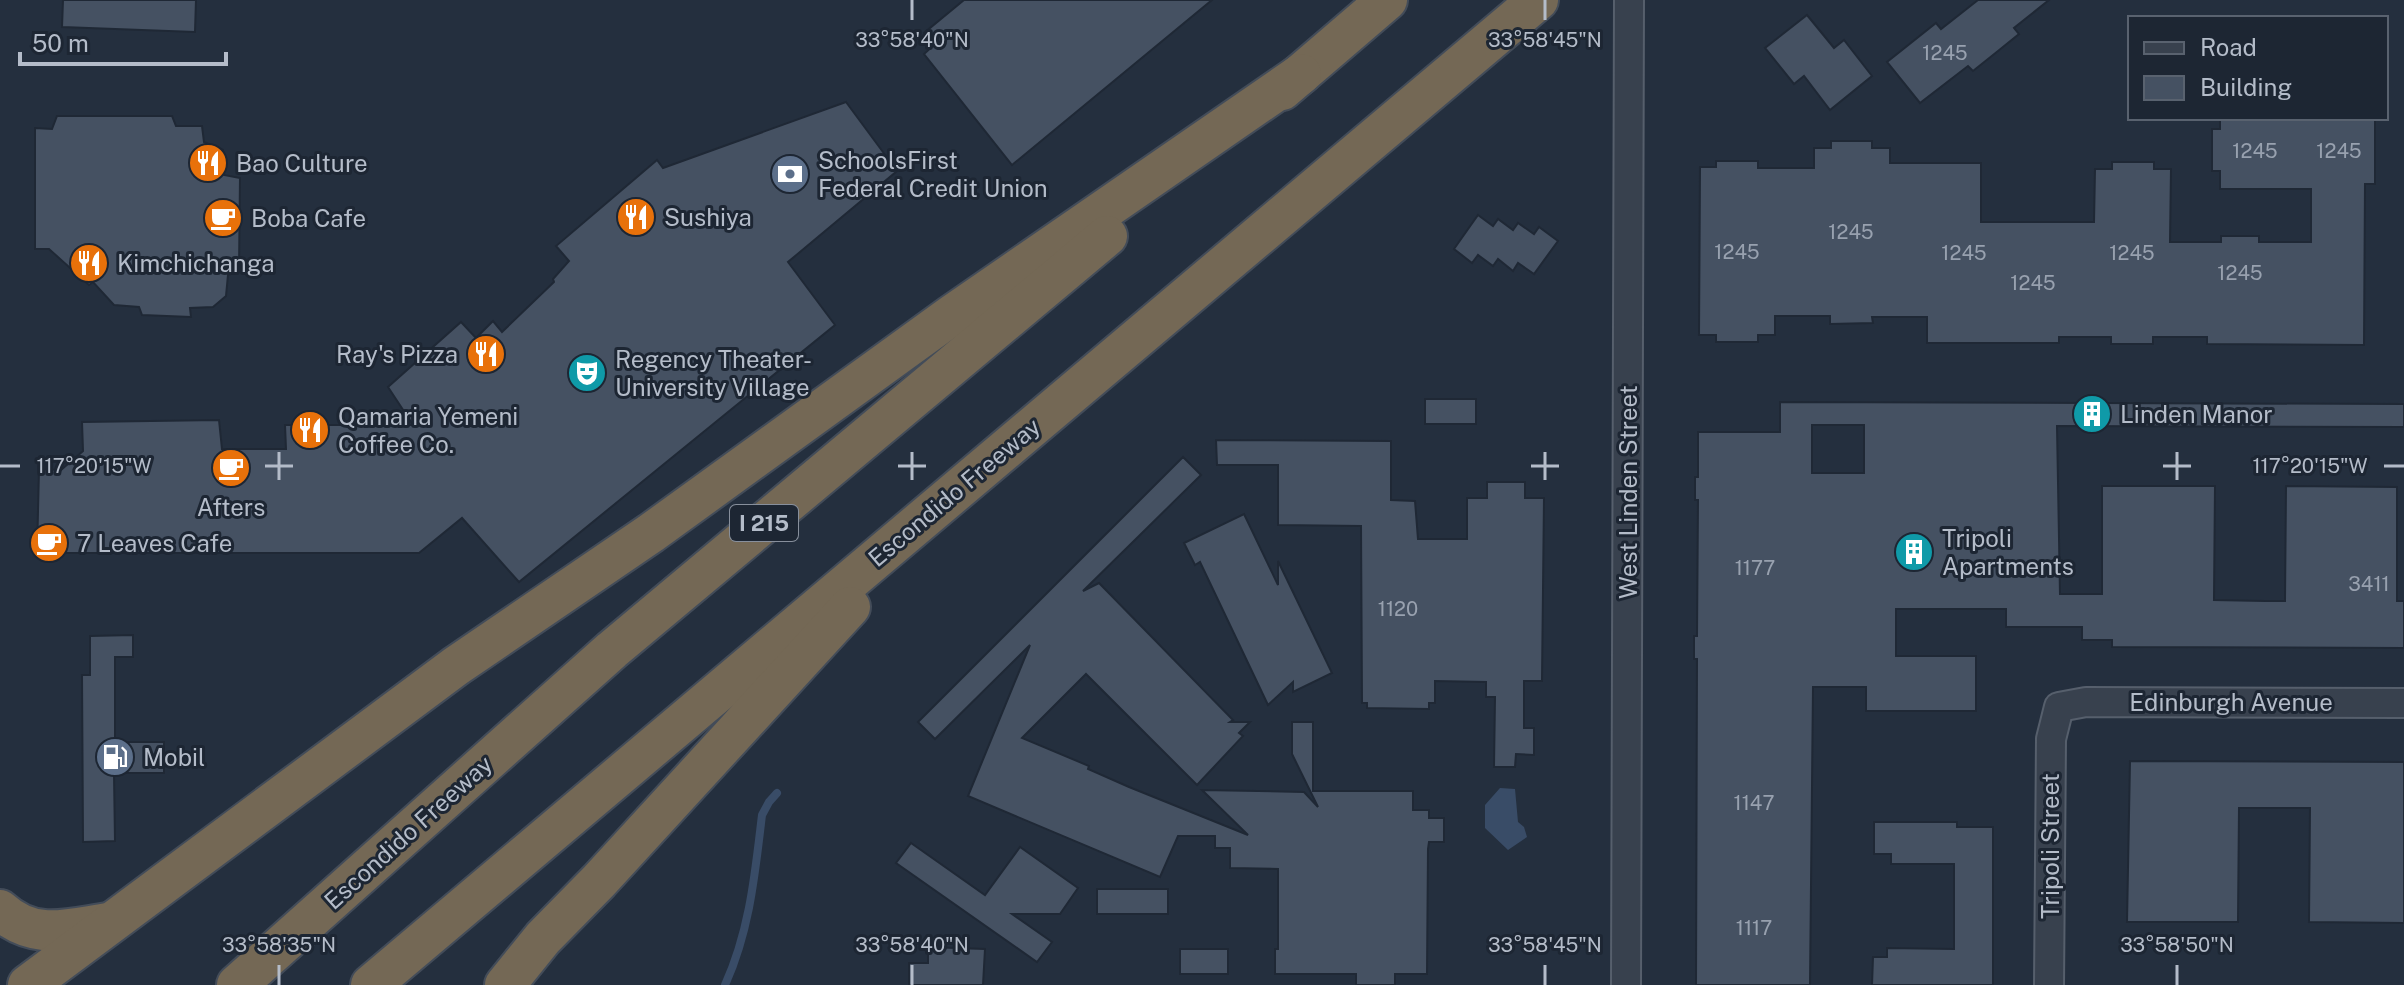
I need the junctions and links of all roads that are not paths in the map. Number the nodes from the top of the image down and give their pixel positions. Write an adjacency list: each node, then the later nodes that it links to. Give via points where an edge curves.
1 (1387, 0): 4 (highway, Escondido Freeway / I 215)
2 (1538, 0): 5 (highway, Escondido Freeway)
3 (1629, 0): 14 (street, West Linden Street)
4 (1301, 74): 9 (highway, via 456,666); 11 (highway, Escondido Freeway / I 215, via 612,650)
5 (964, 483): 12 (highway, Escondido Freeway); 13 (highway)
6 (2404, 703): 7 (street, Edinburgh Avenue, via 2086,702)
7 (2059, 707): 15 (street, Tripoli Street, via 2051,739)
8 (0, 910): 9 (highway, via 22,927 44,930)
9 (112, 922): 10 (highway)
10 (28, 985)
11 (237, 985)
12 (371, 985)
13 (505, 985)
14 (1626, 985)
15 (2049, 985)

